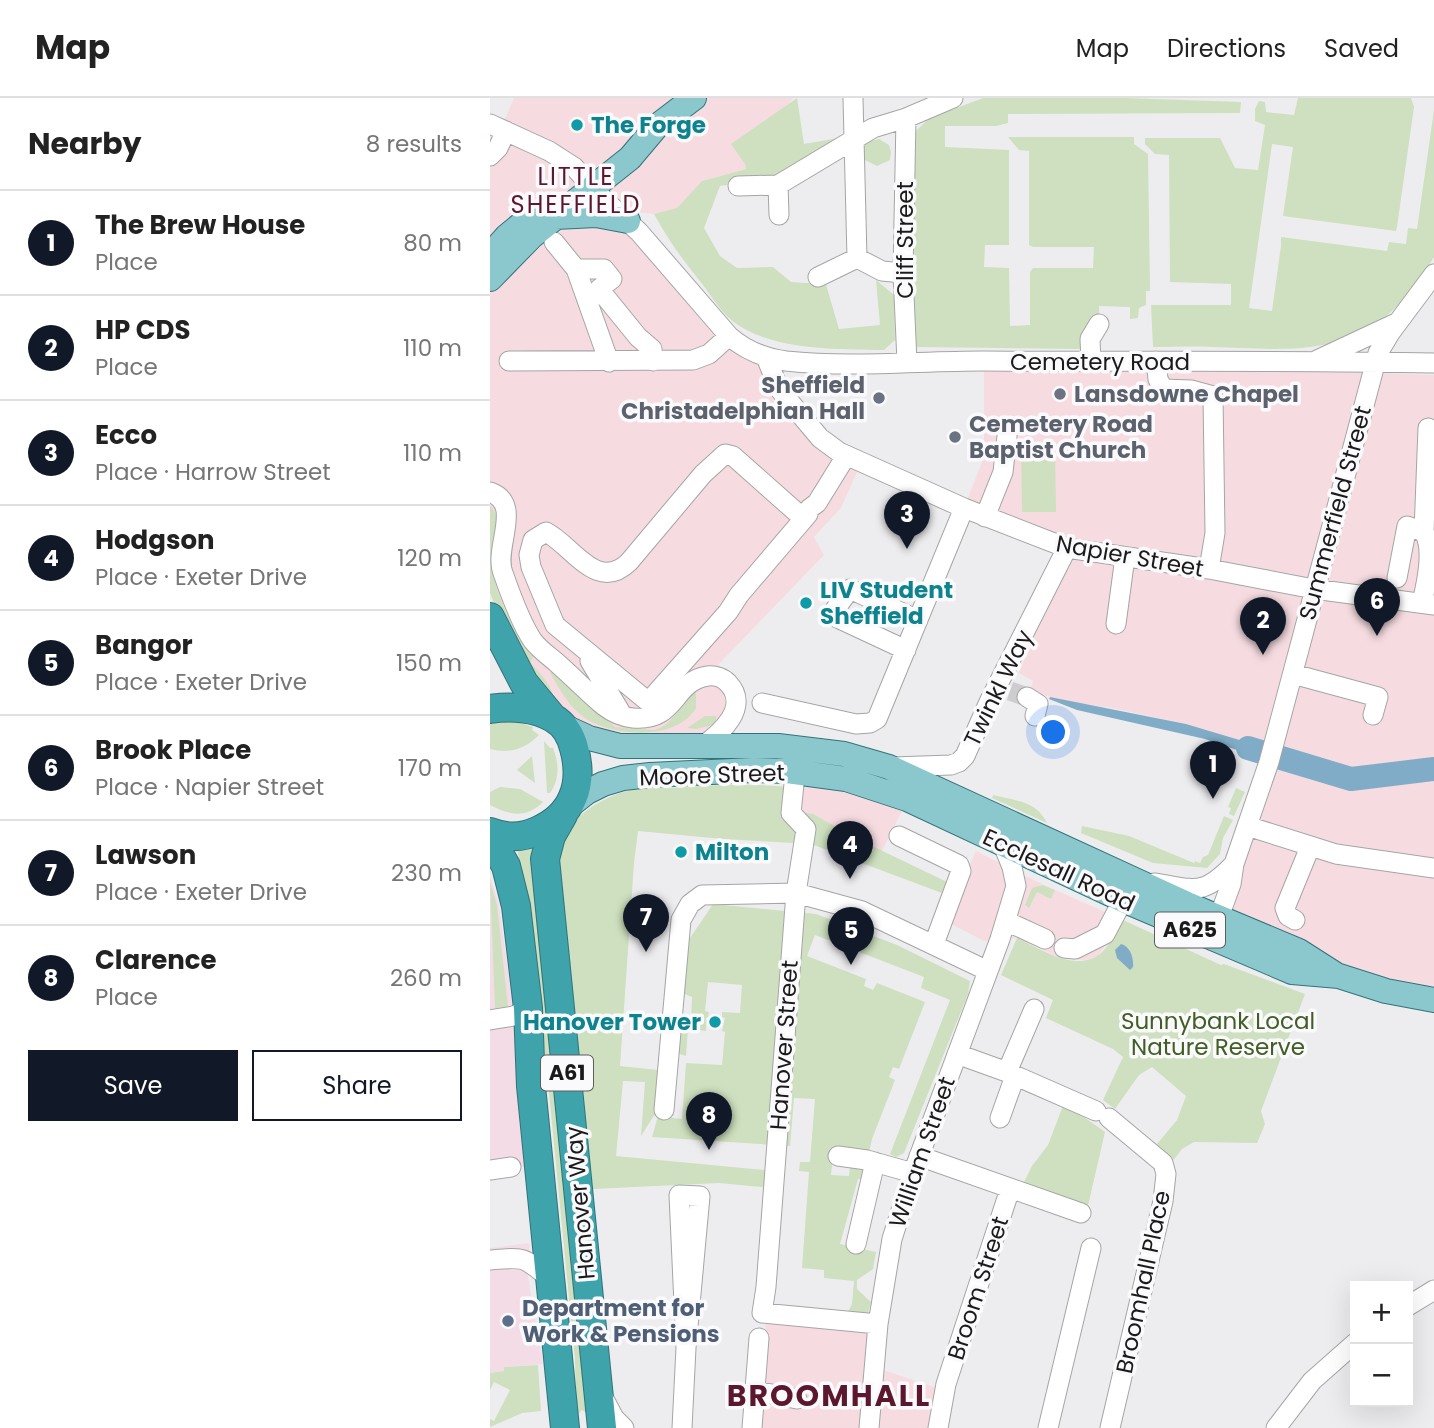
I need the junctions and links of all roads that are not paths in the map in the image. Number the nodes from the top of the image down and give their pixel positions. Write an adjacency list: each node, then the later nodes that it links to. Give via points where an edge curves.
1 (694, 98): 8 (main road, via 657,126 638,151)
2 (853, 98): 6 (street)
3 (953, 98): 4 (street)
4 (906, 118): 6 (street, via 873,128); 18 (street, Cliff Street)
5 (498, 128): 7 (street, via 498,148); 8 (street, via 556,155)
6 (853, 141): 9 (street); 16 (street)
7 (490, 156)
8 (587, 181): 12 (main road); 13 (street); 15 (main road, via 513,230)
9 (778, 185): 10 (street); 11 (street)
10 (738, 186)
11 (779, 215)
12 (555, 218): 13 (main road, via 596,215); 21 (main road)
13 (628, 221): 24 (street)
14 (554, 242): 17 (street)
15 (490, 255)
16 (857, 258): 18 (street, via 882,271); 20 (street)
17 (576, 269): 27 (street, via 604,269 612,279 599,289 652,349); 29 (street, via 591,326)
18 (903, 273): 30 (street, Cliff Street)
19 (1434, 274): 22 (street, Summerfield Street)
20 (818, 277)
21 (490, 279)
22 (1398, 322): 32 (street); 33 (street, Summerfield Street)
23 (1100, 324): 28 (street, via 1090,339)
24 (729, 336): 25 (street); 27 (street, via 703,357)
25 (766, 357): 30 (street, Cemetery Road, via 827,363); 37 (street, Napier Street, via 784,395 820,438)
26 (509, 361): 29 (street)
27 (653, 361): 29 (street)
28 (1091, 361): 30 (street, Cemetery Road); 31 (street, Cemetery Road)
29 (609, 362)
30 (907, 362)
31 (1156, 362): 32 (street, Cemetery Road); 46 (street, via 1163,389 1213,396 1215,533)
32 (1313, 362): 33 (street, Cemetery Road)
33 (1375, 362): 34 (street, Cemetery Road); 48 (street, Summerfield Street)
34 (1434, 363)
35 (1428, 428): 42 (street)
36 (1007, 436): 41 (street, via 1001,478)
37 (846, 456): 39 (street, Napier Street); 40 (street, via 808,502)
38 (490, 492): 62 (street, via 507,508 500,566 532,639 607,708)
39 (964, 508): 41 (street, Napier Street); 51 (street)
40 (807, 514): 53 (street, via 726,454 617,571 595,571 550,534 539,534 529,555 539,589 555,625); 55 (street, via 650,700)
41 (985, 517): 43 (street, Napier Street)
42 (1427, 520): 44 (street); 47 (street, via 1407,526)
43 (1067, 548): 45 (street, Napier Street); 57 (street, Twinkl Way)
44 (1434, 552): 49 (street)
45 (1125, 557): 46 (street, Napier Street); 52 (street)
46 (1209, 569): 48 (street, Napier Street)
47 (1397, 578)
48 (1314, 589): 49 (street, Napier Street); 56 (street, Summerfield Street)
49 (1428, 604)
50 (490, 617): 63 (highway, A61, via 524,683)
51 (918, 620): 54 (street); 54 (street, via 850,590 831,615)
52 (1116, 624)
53 (583, 648): 55 (street); 62 (street)
54 (906, 650): 58 (street, via 877,719 870,723)
55 (599, 662): 62 (street)
56 (1293, 674): 60 (street, via 1378,697); 70 (street, Summerfield Street)
57 (1012, 691): 61 (street, via 1038,704); 66 (street, Twinkl Way, via 959,762)
58 (762, 703)
59 (490, 709): 63 (highway, Moore Street, via 520,708)
60 (1373, 715)
61 (1035, 716)
62 (628, 717): 64 (street, via 653,718 697,680 710,675 724,679 735,697 733,714 723,730)
63 (559, 723): 64 (main road, Moore Street / A625, via 608,745); 69 (highway, A61, via 573,743 579,772)
64 (701, 747): 65 (main road, Moore Street / A625, via 778,746)
65 (852, 757): 66 (main road, Ecclesall Road / A625)
66 (889, 767): 80 (main road, Ecclesall Road / A625)
67 (861, 783): 69 (main road, Moore Street / A625, via 787,771 650,775 603,784); 74 (main road, Ecclesall Road / A625, via 907,799)
68 (794, 784): 81 (street, Hanover Street, via 791,813 806,829)
69 (566, 811): 71 (highway, Moore Street, via 546,827 521,836); 116 (highway, Hanover Way / A61, via 551,836 545,859)
70 (1247, 825): 75 (street); 76 (street, Summerfield Street)
71 (490, 832)
72 (899, 836): 87 (street, via 959,865 961,871)
73 (490, 838): 93 (highway, Hanover Way / A61, via 506,866 516,906)
74 (1003, 845): 77 (main road, Ecclesall Road / A625); 79 (street)
75 (1310, 847): 78 (street); 83 (street, via 1285,908 1287,916)
76 (1234, 864): 80 (street, Ecclesall Road, via 1199,889); 82 (street, Summerfield Street)
77 (1046, 865): 79 (street); 80 (main road, Ecclesall Road / A625)
78 (1434, 868)
79 (1016, 887): 84 (street, William Street)
80 (1131, 891): 82 (main road, Ecclesall Road / A625); 85 (main road, Ecclesall Road / A625); 88 (street, via 1105,934 1075,949)
81 (796, 893): 87 (street, via 862,911); 97 (street, via 702,895 690,904 681,920); 112 (street, Hanover Street, via 761,1313)
82 (1219, 917): 85 (street); 90 (main road, Ecclesall Road / A625, via 1299,951)
83 (1295, 920)
84 (1006, 921): 86 (street); 89 (street, William Street)
85 (1196, 933): 90 (main road, Ecclesall Road / A625, via 1292,972)
86 (1045, 939)
87 (934, 944): 89 (street)
88 (1064, 948)
89 (988, 971): 95 (street, William Street)
90 (1339, 976): 91 (main road, Ecclesall Road / A625)
91 (1434, 1000)
92 (1034, 1009): 96 (street)
93 (521, 1012): 94 (street); 109 (highway, Hanover Way / A61)
94 (490, 1020)
95 (957, 1054): 96 (street, Broomhall Place); 101 (street, William Street)
96 (1011, 1074): 98 (street); 127 (street, Broomhall Place, via 1102,1114 1163,1163 1163,1201)
97 (664, 1110)
98 (1000, 1118)
99 (838, 1156): 100 (street)
100 (875, 1162): 101 (street); 106 (street)
101 (916, 1165): 104 (street); 112 (street, William Street, via 892,1239)
102 (511, 1167): 103 (street)
103 (490, 1170)
104 (1010, 1189): 105 (street); 125 (street, Broom Street, via 946,1384)
105 (1081, 1213)
106 (856, 1244)
107 (1091, 1248): 126 (street)
108 (490, 1260): 109 (street, via 520,1257)
109 (549, 1278): 119 (highway, Hanover Way / A61)
110 (1434, 1290): 111 (street)
111 (1413, 1303)
112 (878, 1325): 124 (street, William Street)
113 (759, 1338): 117 (street)
114 (1354, 1344): 128 (street, via 1312,1381)
115 (685, 1348): 115 (street, via 684,1306 678,1195 700,1196); 122 (street)
116 (598, 1389): 120 (highway, Hanover Way / A61); 121 (street)
117 (756, 1391): 118 (street); 123 (street)
118 (797, 1399)
119 (565, 1428)
120 (602, 1428)
121 (624, 1428)
122 (682, 1428)
123 (752, 1428)
124 (869, 1428)
125 (938, 1428)
126 (1048, 1428)
127 (1110, 1428)
128 (1276, 1428)

